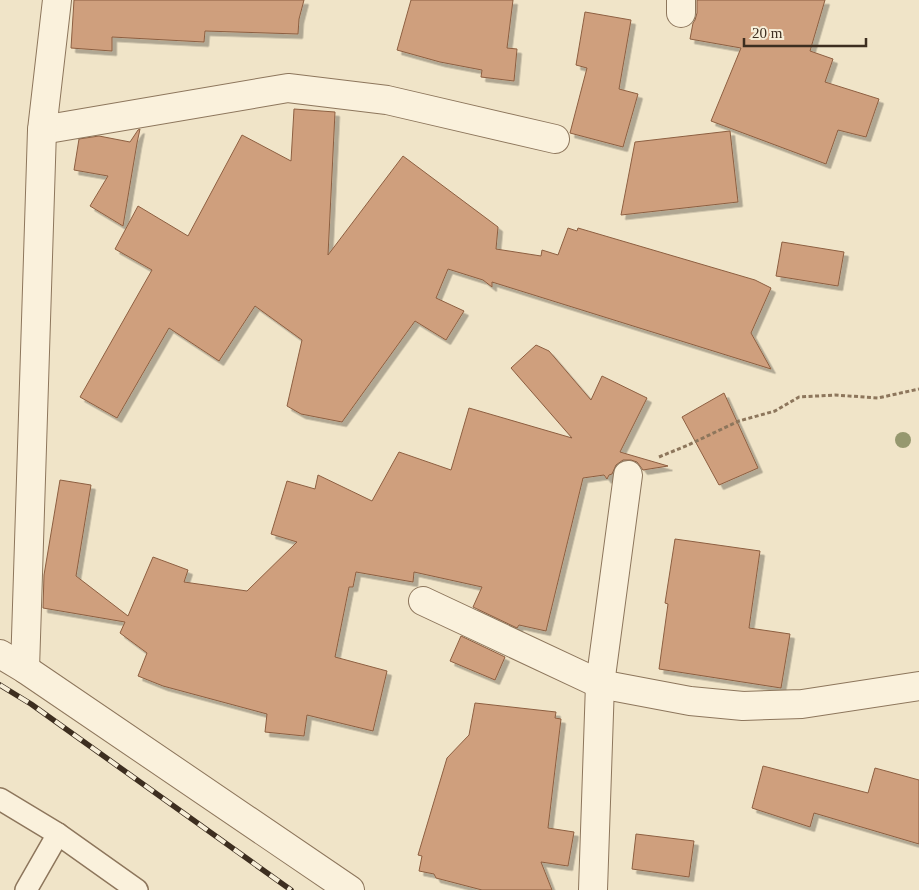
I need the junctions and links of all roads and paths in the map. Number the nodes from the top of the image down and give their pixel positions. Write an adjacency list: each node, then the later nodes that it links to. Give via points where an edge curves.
1 (56, 0): 2 (street)
2 (42, 130): 3 (street, via 288,88 387,100); 8 (street)
3 (555, 139)
4 (919, 389): 5 (path, via 878,398 799,397 775,411 739,421 662,455)
5 (628, 475): 9 (street)
6 (423, 601): 9 (street)
7 (0, 654): 8 (street)
8 (25, 669): 15 (street)
9 (600, 684): 10 (street, via 690,701 743,706 802,704); 16 (street)
10 (919, 686)
11 (0, 799): 12 (lane)
12 (58, 834): 13 (lane); 14 (lane)
13 (26, 890)
14 (137, 890)
15 (350, 890)
16 (593, 890)

